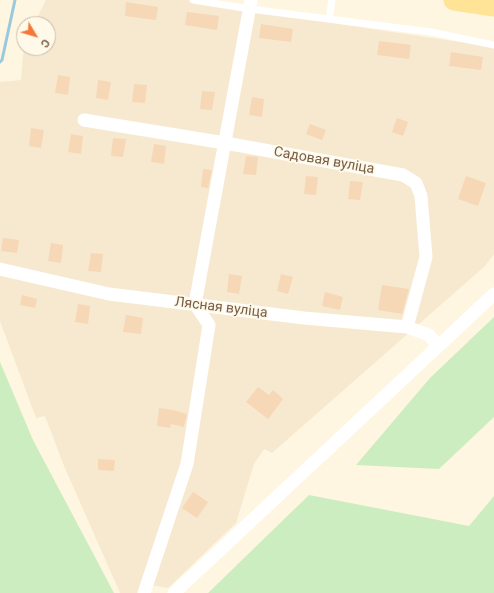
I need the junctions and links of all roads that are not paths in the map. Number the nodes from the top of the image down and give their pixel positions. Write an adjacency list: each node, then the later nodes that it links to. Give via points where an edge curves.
1 (193, 0): 4 (lane)
2 (332, 0): 6 (lane)
3 (454, 0): 5 (main road)
4 (251, 4): 6 (lane); 9 (street)
5 (494, 6)
6 (329, 19): 7 (lane, via 431,32)
7 (494, 44)
8 (84, 120): 9 (street, Садовая вуліца)
9 (225, 143): 12 (street); 13 (street, Садовая вуліца, via 403,175 416,183 421,196 426,257)
10 (0, 269): 12 (street, Лясная вуліца, via 109,294)
11 (494, 294): 14 (street)
12 (195, 304): 13 (street, Лясная вуліца, via 304,318); 15 (street, via 209,325 187,464)
13 (407, 327): 14 (street, Лясная вуліца, via 429,335)
14 (438, 346): 16 (street)
15 (144, 593)
16 (174, 593)

